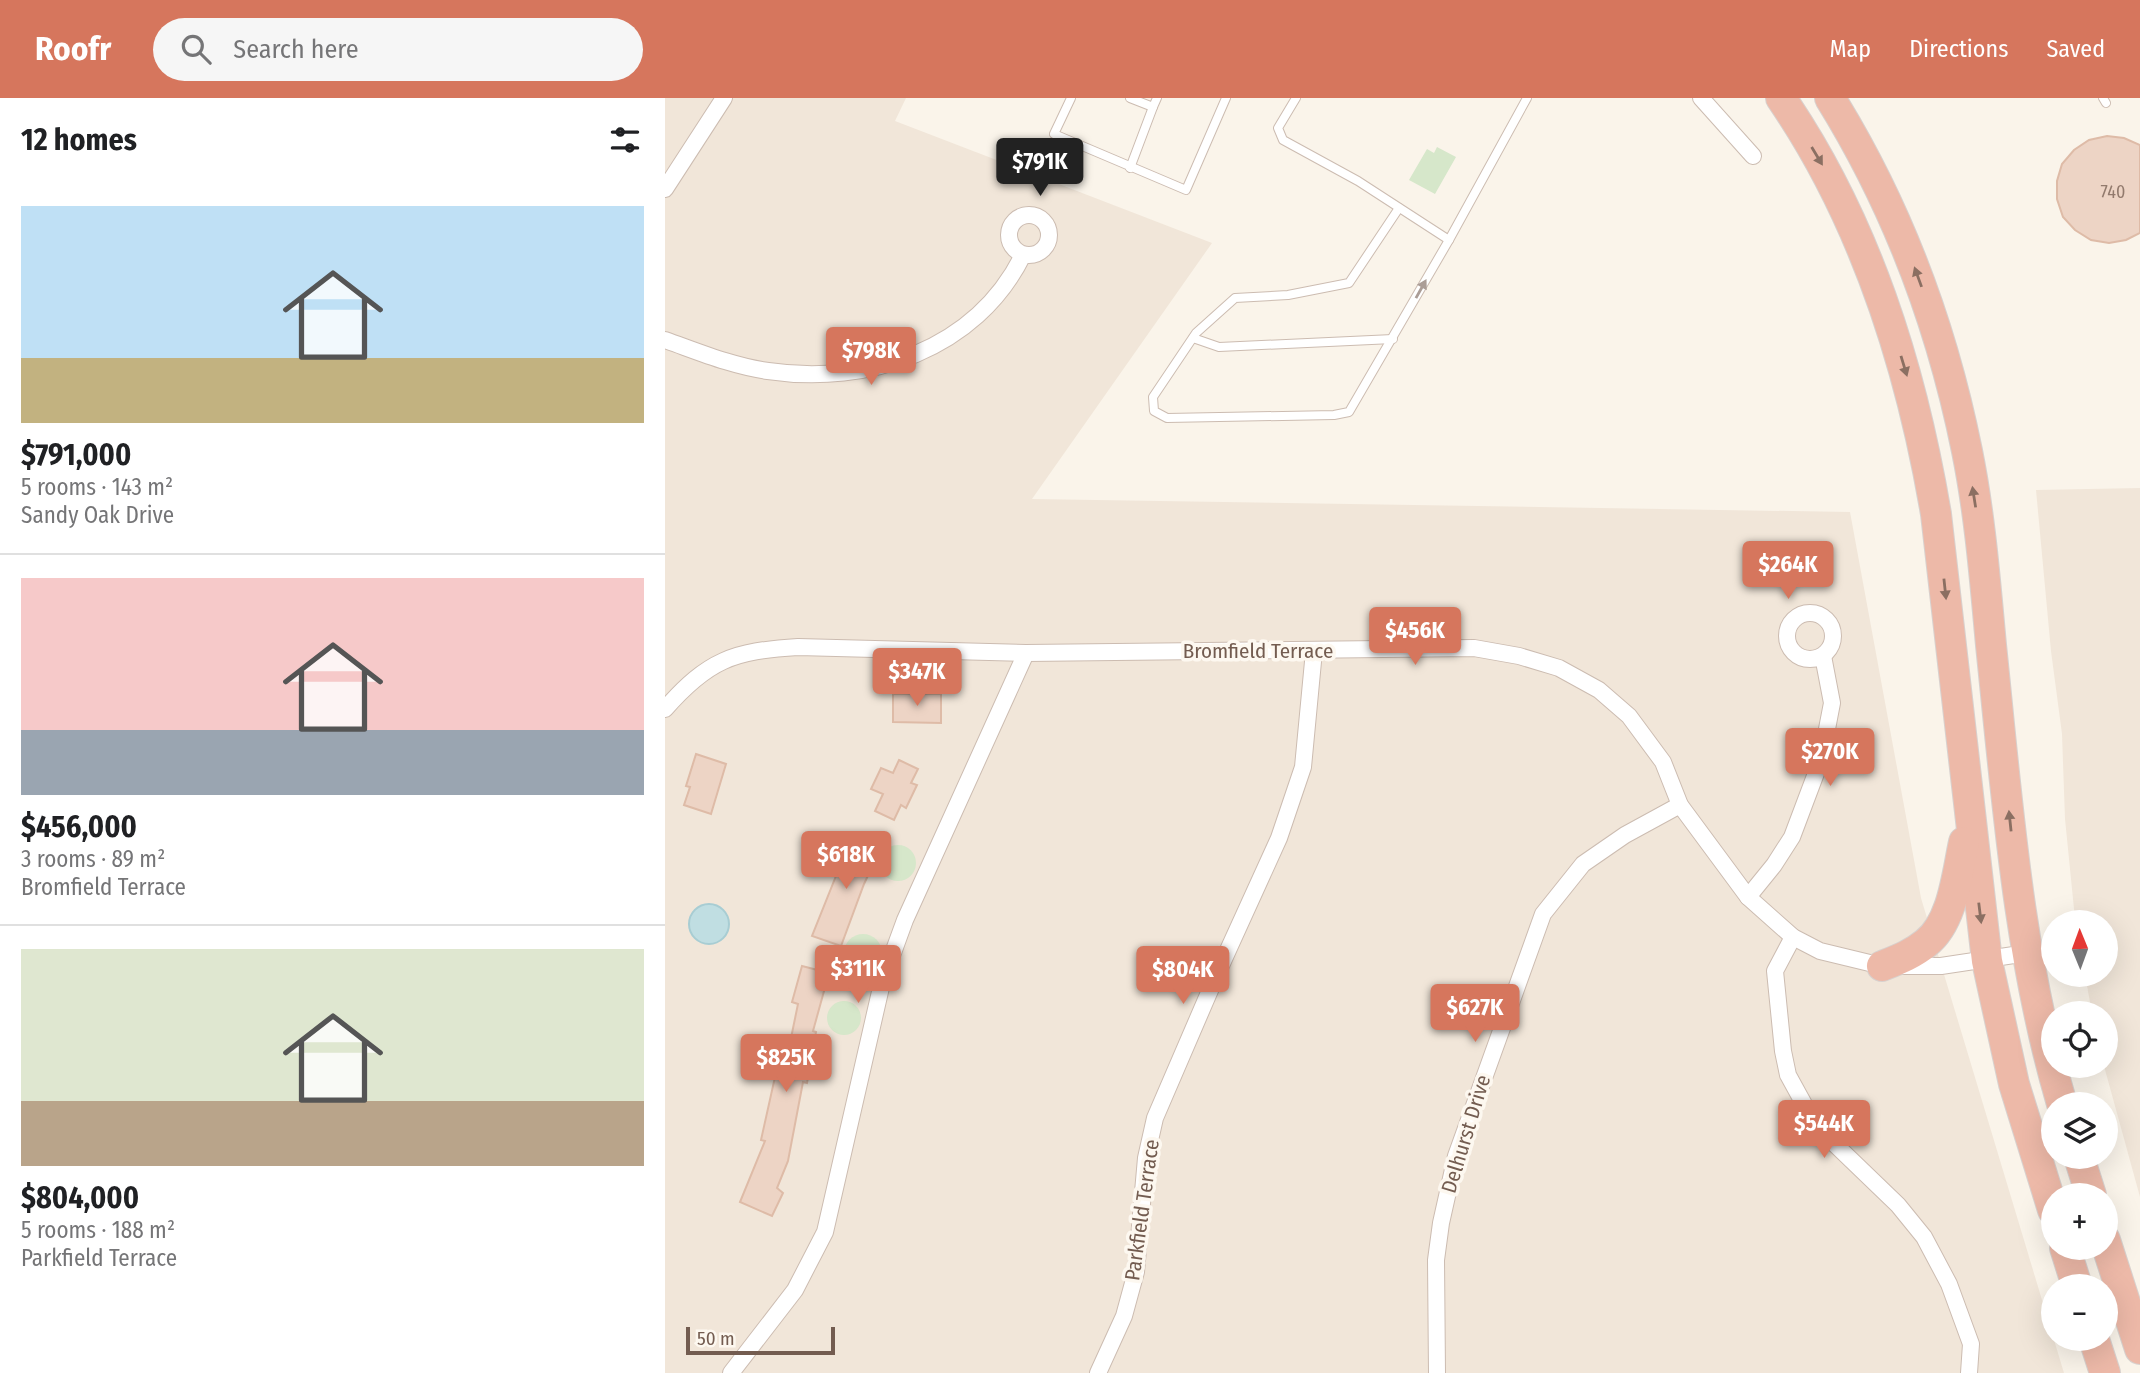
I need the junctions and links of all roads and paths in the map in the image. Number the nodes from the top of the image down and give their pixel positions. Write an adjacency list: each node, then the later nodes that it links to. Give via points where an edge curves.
1 (724, 98): 14 (street)
2 (1071, 98): 13 (lane, via 1054,134)
3 (1130, 98): 11 (lane)
4 (1157, 98): 11 (lane)
5 (1226, 98): 13 (lane, via 1186,190)
6 (1296, 98): 15 (lane, via 1278,128 1283,140)
7 (1527, 98): 16 (lane)
8 (1701, 98): 12 (street)
9 (1781, 98): 26 (highway, one-way to 26, via 1855,232 1906,370 1936,514)
10 (1830, 98): 29 (highway, one-way to 10, via 1979,525 1952,383 1906,246)
11 (1153, 107): 13 (lane)
12 (1753, 156)
13 (1130, 168)
14 (665, 189)
15 (1399, 208): 16 (lane); 18 (lane, via 1349,283 1288,295 1235,298)
16 (1449, 240): 19 (lane, one-way to 16)
17 (1023, 255): 20 (street, via 1002,291 965,327 941,343 860,371 797,375 765,371)
18 (1192, 338): 19 (lane, via 1219,347); 19 (lane, via 1153,397 1154,411 1167,418 1349,412)
19 (1393, 339)
20 (665, 340)
21 (1314, 651): 22 (street, Bromfield Terrace); 25 (street, Bromfield Terrace, via 1474,648 1559,668 1599,690 1629,716 1663,762); 38 (street, Parkfield Terrace, via 1303,767 1279,838 1155,1118 1146,1158 1136,1272 1124,1316)
22 (1026, 653): 24 (street, Bromfield Terrace, via 763,649 705,668); 37 (street, via 905,920 882,983 825,1232 795,1290)
23 (1823, 656): 27 (street, via 1832,703 1821,760 1791,837)
24 (665, 709)
25 (1680, 805): 27 (street, Bromfield Terrace); 39 (street, Delhurst Drive, via 1583,864 1543,914 1456,1156 1436,1260)
26 (1969, 821): 30 (highway, one-way to 30); 31 (highway, via 1953,891 1936,933 1910,954)
27 (1748, 897): 28 (street, Bromfield Terrace)
28 (1793, 937): 31 (street, Bromfield Terrace, via 1820,951); 40 (street, via 1775,971 1788,1075 1816,1126 1898,1205 1924,1237 1949,1284 1971,1344)
29 (2027, 953): 30 (street, Bromfield Terrace); 32 (highway)
30 (1987, 961): 31 (street, Bromfield Terrace); 33 (highway, via 2014,1084)
31 (1882, 966)
32 (2059, 1092)
33 (2045, 1183)
34 (2111, 1260): 35 (highway)
35 (2140, 1349)
36 (2098, 1351): 41 (highway)
37 (731, 1373)
38 (1098, 1373)
39 (1437, 1373)
40 (1969, 1373)
41 (2105, 1373)

